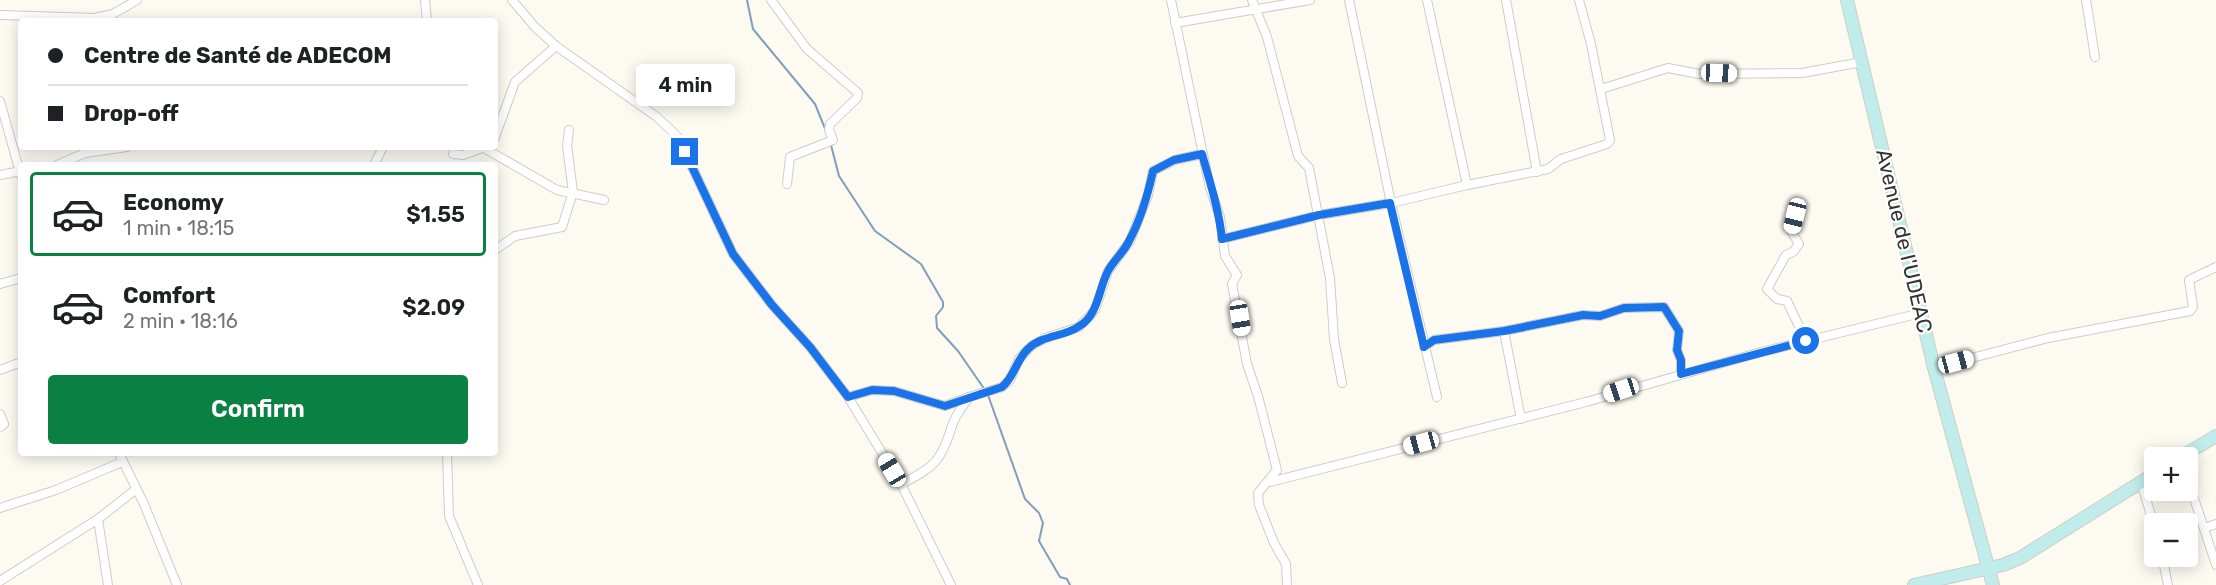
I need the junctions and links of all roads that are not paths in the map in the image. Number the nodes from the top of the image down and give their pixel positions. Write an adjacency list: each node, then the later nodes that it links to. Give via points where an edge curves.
1 (137, 0): 15 (street, via 113,14 95,18)
2 (426, 0): 16 (street)
3 (512, 0): 18 (street)
4 (771, 0): 35 (street, via 807,50 858,93 830,124 830,141 790,157)
5 (1171, 0): 17 (street)
6 (1252, 0): 14 (street)
7 (1310, 0): 14 (street)
8 (1349, 0): 39 (street)
9 (1427, 0): 36 (street)
10 (1506, 0): 32 (street)
11 (1579, 0): 21 (street)
12 (1847, 0): 20 (main road, Avenue de I'UDEAC)
13 (2086, 0): 19 (street)
14 (1257, 10): 17 (street); 40 (street, via 1298,156 1309,168)
15 (0, 15)
16 (427, 18)
17 (1175, 23): 29 (street)
18 (556, 46): 23 (street, via 515,82); 57 (street, via 657,117 678,137 733,254)
19 (2095, 57)
20 (1862, 63): 21 (street, via 1803,73 1699,74 1668,68); 47 (main road, Avenue de I'UDEAC)
21 (1601, 89): 32 (street, via 1610,140 1607,144 1562,159 1548,170)
22 (0, 101): 31 (street)
23 (498, 129)
24 (569, 130): 37 (street, via 567,146)
25 (106, 150): 30 (street)
26 (478, 150): 28 (street, via 463,156)
27 (490, 150): 37 (street, via 557,190)
28 (453, 154)
29 (1202, 154): 42 (street, via 1220,217); 56 (street, via 1174,160 1153,171 1130,241 1108,272 1095,310 1079,327 1030,347 1002,387)
30 (64, 162)
31 (18, 166)
32 (1537, 171): 36 (street)
33 (18, 173): 34 (street)
34 (0, 175)
35 (787, 184)
36 (1467, 184): 39 (street)
37 (573, 192): 38 (street); 43 (street, via 561,227 514,236)
38 (604, 200)
39 (1390, 203): 40 (street); 50 (street)
40 (1319, 215): 42 (street); 55 (street)
41 (1795, 216): 49 (street, via 1791,231 1799,244 1786,255 1767,289 1787,301)
42 (1222, 239): 67 (street, via 1225,256 1237,275 1232,284 1247,364 1276,470)
43 (498, 248)
44 (2216, 267): 52 (street, via 2188,280 2193,307 2190,311 2048,338)
45 (18, 279): 46 (street)
46 (0, 284)
47 (1921, 313): 49 (street); 52 (main road, Avenue de I'UDEAC)
48 (1504, 331): 50 (street, via 1434,340); 54 (street, via 1583,315 1600,316 1624,308 1664,307 1679,331); 60 (street)
49 (1806, 341): 54 (street)
50 (1424, 347): 58 (street)
51 (18, 363): 53 (street)
52 (1934, 368): 79 (main road, Avenue de I'UDEAC)
53 (0, 370)
54 (1681, 374): 60 (street)
55 (1342, 383)
56 (969, 396): 57 (street, via 945,406 894,391 872,390); 69 (street, via 952,424 949,441 938,460 922,474)
57 (848, 397): 69 (street)
58 (1437, 397)
59 (0, 414): 61 (street, via 4,424)
60 (1521, 418): 67 (street)
61 (0, 427)
62 (2216, 436): 63 (main road)
63 (2197, 447)
64 (121, 456): 70 (street); 72 (street, via 56,490)
65 (447, 456): 83 (street, via 449,516)
66 (2144, 480): 68 (main road)
67 (1270, 482): 85 (street, via 1258,493 1259,505 1286,564)
68 (2140, 482): 73 (street); 79 (main road, via 2020,558)
69 (901, 484): 84 (street)
70 (135, 490): 74 (street); 82 (street)
71 (2195, 501): 76 (street)
72 (0, 508)
73 (2150, 513)
74 (98, 519): 80 (street); 81 (street)
75 (2216, 524): 76 (street)
76 (2204, 528): 77 (street)
77 (2216, 565)
78 (2165, 567): 88 (street)
79 (1988, 568): 86 (main road); 87 (main road, Avenue de I'UDEAC)
80 (0, 581)
81 (108, 585)
82 (177, 585)
83 (478, 585)
84 (951, 585)
85 (1287, 585)
86 (1914, 585)
87 (1993, 585)
88 (2169, 585)

